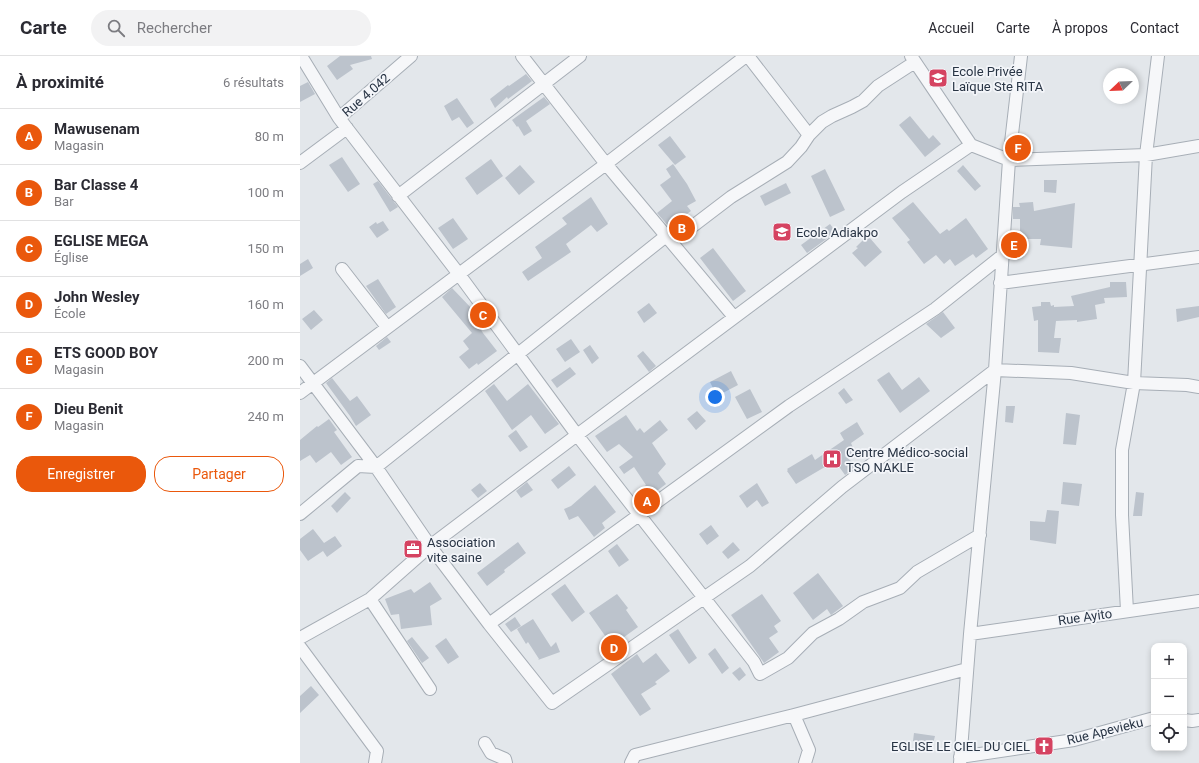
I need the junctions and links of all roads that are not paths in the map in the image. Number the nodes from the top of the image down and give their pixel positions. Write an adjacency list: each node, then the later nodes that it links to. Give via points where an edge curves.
1 (301, 56): 10 (street)
2 (411, 56): 10 (street, Rue 4.042)
3 (522, 56): 9 (street)
4 (580, 56): 9 (street)
5 (747, 56): 12 (street); 18 (street)
6 (1021, 56): 16 (street)
7 (1158, 56): 15 (street)
8 (913, 59): 12 (street, via 863,101 822,122); 13 (street)
9 (544, 84): 18 (street); 19 (street)
10 (339, 118): 11 (street)
11 (347, 128): 17 (street, Rue 4.042); 19 (street)
12 (809, 135): 20 (street, via 787,162 731,197 689,229)
13 (971, 145): 16 (street); 27 (street, via 902,192)
14 (1199, 146): 15 (street)
15 (1146, 155): 16 (street); 23 (street)
16 (1009, 160): 21 (street)
17 (300, 162)
18 (606, 164): 20 (street); 25 (street)
19 (398, 196): 25 (street)
20 (666, 236): 27 (street); 29 (street)
21 (1003, 255): 26 (street); 39 (street, via 935,309 789,406)
22 (1199, 257): 23 (street)
23 (1141, 265): 26 (street); 32 (street)
24 (342, 269): 28 (street)
25 (458, 273): 28 (street); 29 (street)
26 (1000, 283): 31 (street)
27 (734, 317): 36 (street)
28 (387, 327): 33 (street)
29 (517, 354): 36 (street); 37 (street)
30 (300, 366): 33 (street)
31 (995, 370): 32 (street, via 1071,372); 40 (street); 42 (street, via 842,487 750,566)
32 (1134, 383): 34 (street); 45 (street, via 1122,450 1122,515)
33 (313, 384): 35 (street); 37 (street)
34 (1199, 387)
35 (300, 392)
36 (577, 435): 39 (street); 41 (street)
37 (376, 467): 38 (street, via 358,466); 41 (street)
38 (300, 514)
39 (640, 516): 42 (street); 46 (street)
40 (980, 535): 42 (street, via 917,572 900,588 863,602 813,633 788,658 760,674 754,662); 47 (street)
41 (430, 546): 43 (street); 46 (street)
42 (703, 598): 46 (street, via 552,702)
43 (370, 599): 48 (street); 51 (street)
44 (1199, 601): 45 (street, Rue Ayito)
45 (1127, 611): 47 (street, Rue Ayito)
46 (489, 624)
47 (970, 634): 50 (street)
48 (300, 638)
49 (300, 647): 58 (street, via 377,751)
50 (967, 669): 52 (street); 57 (street)
51 (430, 689)
52 (794, 715): 60 (street, via 635,755); 61 (street, via 809,750)
53 (1151, 719): 57 (street, Rue Apevieku, via 1074,740)
54 (1187, 720): 55 (street)
55 (1199, 720)
56 (485, 743): 59 (street, via 491,753 505,759)
57 (960, 760)
58 (376, 763)
59 (506, 763)
60 (631, 763)
61 (805, 763)

